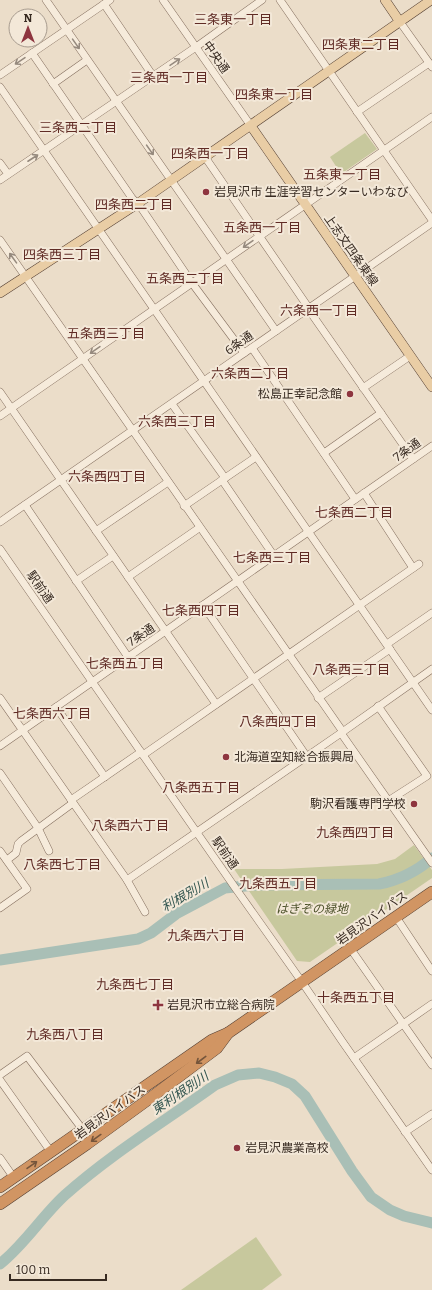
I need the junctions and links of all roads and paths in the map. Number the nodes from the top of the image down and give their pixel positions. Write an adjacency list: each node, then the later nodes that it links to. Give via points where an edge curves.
1 (46, 0): 9 (street)
2 (163, 0): 10 (street, 中央通)
3 (262, 0): 10 (street)
4 (280, 0): 14 (street)
5 (385, 0): 8 (main road)
6 (431, 0): 8 (main road)
7 (107, 2): 9 (street); 16 (street)
8 (400, 22): 13 (street); 14 (main road)
9 (66, 30): 11 (street); 12 (street, one-way to 12)
10 (196, 47): 16 (street, one-way to 10); 23 (street, 中央通)
11 (32, 54): 15 (street, one-way to 15); 17 (street)
12 (87, 60): 17 (street); 19 (street)
13 (430, 65): 20 (street)
14 (329, 70): 20 (street); 23 (main road)
15 (0, 75)
16 (153, 76): 19 (street)
17 (53, 84): 22 (street)
18 (0, 87): 24 (street)
19 (116, 101): 22 (street); 30 (street, one-way to 30)
20 (357, 112): 25 (street)
21 (432, 117): 25 (street)
22 (82, 125): 24 (street); 31 (street)
23 (251, 126): 26 (main road); 32 (main road, 上志文四条東線)
24 (44, 151): 28 (street, one-way to 24); 35 (street)
25 (384, 151): 32 (street); 33 (street)
26 (205, 157): 30 (main road); 36 (street)
27 (0, 163): 28 (street)
28 (8, 174): 29 (street)
29 (0, 180)
30 (171, 180): 31 (main road); 38 (street)
31 (137, 204): 35 (main road); 41 (street)
32 (305, 205): 36 (street); 40 (main road, 上志文四条東線)
33 (432, 220)
34 (432, 224): 40 (street, 6条通)
35 (99, 229): 39 (main road); 43 (street)
36 (260, 236): 38 (street, one-way to 38); 44 (street)
37 (0, 240): 39 (street, one-way to 37)
38 (226, 259): 41 (street); 45 (street)
39 (26, 276): 42 (main road); 49 (street)
40 (356, 276): 44 (street, 6条通); 48 (main road, 上志文四条東線)
41 (192, 282): 43 (street); 47 (street)
42 (0, 293)
43 (154, 309): 49 (street, one-way to 49); 50 (street)
44 (309, 309): 45 (street, 6条通); 52 (street)
45 (276, 331): 46 (street, 6条通)
46 (252, 348): 47 (street, 6条通); 60 (street)
47 (244, 354): 50 (street, 6条通)
48 (410, 356): 51 (main road, 上志文四条東線); 52 (street)
49 (83, 359): 55 (street); 58 (street)
50 (204, 381): 54 (street, 6条通); 61 (street)
51 (432, 386)
52 (363, 388): 56 (street)
53 (0, 392): 55 (street)
54 (172, 404): 58 (street, 6条通); 63 (street)
55 (11, 409): 57 (street); 64 (street)
56 (381, 413): 60 (street); 62 (street)
57 (0, 416)
58 (132, 431): 64 (street, 6条通); 65 (street)
59 (432, 446): 62 (street, 7条通)
60 (324, 453): 67 (street)
61 (256, 457): 63 (street); 73 (street)
62 (413, 459): 66 (street, 7条通)
63 (223, 479): 69 (street); 76 (street)
64 (61, 480): 68 (street, 6条通); 72 (street)
65 (168, 482): 69 (street); 72 (street)
66 (364, 493): 67 (street, 7条通); 80 (street, via 416,566)
67 (355, 499): 73 (street, 7条通)
68 (25, 505): 70 (street, 6条通); 78 (street)
69 (184, 506): 71 (street)
70 (0, 522)
71 (199, 528): 77 (street); 79 (street)
72 (96, 531): 75 (street)
73 (309, 531): 76 (street, 7条通); 80 (street)
74 (0, 549): 89 (street, 駅前通)
75 (113, 556): 77 (street); 78 (street)
76 (274, 556): 79 (street, 7条通)
77 (128, 577): 83 (street)
78 (76, 581): 86 (street)
79 (237, 582): 81 (street, 7条通); 85 (street)
80 (359, 605): 84 (street); 85 (street)
81 (203, 606): 83 (street, 7条通); 88 (street)
82 (432, 613): 84 (street)
83 (166, 631): 86 (street, 7条通); 93 (street)
84 (388, 646): 90 (street); 92 (street)
85 (288, 654): 88 (street); 92 (street)
86 (128, 657): 89 (street, 7条通)
87 (432, 669): 90 (street)
88 (254, 678): 93 (street); 101 (street)
89 (92, 681): 95 (street, 7条通); 100 (street, 駅前通)
90 (413, 682): 94 (street); 96 (street)
91 (0, 698): 97 (street)
92 (318, 698): 98 (street)
93 (216, 704): 100 (street)
94 (378, 706): 98 (street); 104 (street, via 426,776)
95 (56, 707): 97 (street, 7条通); 103 (street)
96 (432, 710)
97 (23, 730): 99 (street, 7条通); 105 (street)
98 (342, 733): 101 (street); 104 (street)
99 (0, 746)
100 (142, 753): 103 (street); 107 (street, 駅前通)
101 (307, 757): 107 (street)
102 (0, 773): 106 (street)
103 (105, 777): 105 (street)
104 (388, 801): 111 (street)
105 (72, 802): 106 (street); 112 (street)
106 (38, 828): 109 (street); 110 (street, via 18,844 16,853)
107 (197, 832): 112 (street); 119 (street, 駅前通)
108 (0, 851): 110 (street)
109 (49, 851)
110 (7, 860): 114 (street, via 27,889)
111 (432, 863)
112 (127, 880): 115 (street)
113 (432, 892): 116 (highway, 岩見沢バイパス)
114 (0, 908)
115 (145, 912)
116 (396, 917): 117 (highway, 岩見沢バイパス); 118 (street)
117 (350, 948): 119 (highway, 岩見沢バイパス); 121 (street)
118 (432, 971)
119 (302, 982): 122 (highway, 岩見沢バイパス); 123 (street, 駅前通)
120 (432, 1004): 121 (street)
121 (404, 1024): 123 (street); 124 (street)
122 (228, 1033): 128 (highway, 岩見沢バイパス, via 212,1040); 135 (highway, 岩見沢バイパス, one-way to 135, via 217,1048)
123 (354, 1058): 129 (street, 駅前通)
124 (432, 1065)
125 (0, 1075): 128 (street, via 27,1056)
126 (0, 1080): 130 (street)
127 (432, 1114): 129 (street)
128 (83, 1130): 130 (highway, 岩見沢バイパス)
129 (405, 1132): 132 (street, 駅前通)
130 (51, 1152): 133 (highway, 岩見沢バイパス, one-way to 130)
131 (0, 1158): 133 (street)
132 (432, 1170)
133 (14, 1178): 134 (highway, 岩見沢バイパス)
134 (0, 1187)
135 (20, 1191): 136 (highway, 岩見沢バイパス); 137 (street)
136 (0, 1204)
137 (0, 1208)

